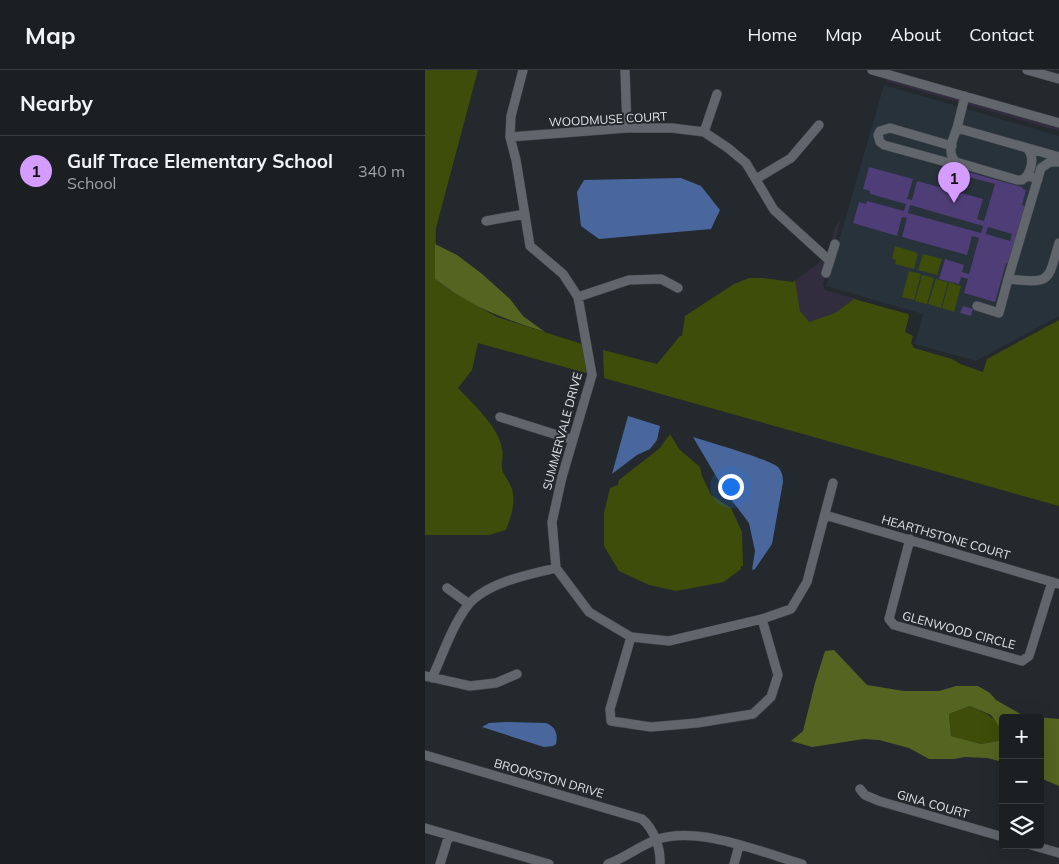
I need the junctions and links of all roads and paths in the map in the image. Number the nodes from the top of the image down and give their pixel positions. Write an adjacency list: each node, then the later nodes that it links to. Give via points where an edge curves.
1 (523, 70): 13 (street, SUMMERVALE DRIVE, via 511,116)
2 (625, 70): 10 (street)
3 (872, 70): 7 (street)
4 (1027, 70): 5 (street)
5 (1059, 79)
6 (717, 94): 12 (street)
7 (965, 96): 8 (street); 11 (street)
8 (1059, 123)
9 (819, 125): 20 (street, via 791,158)
10 (627, 128): 12 (street, WOODMUSE COURT); 13 (street, WOODMUSE COURT)
11 (957, 128): 14 (street); 15 (street)
12 (704, 132): 20 (street, WOODMUSE COURT, via 746,163)
13 (510, 137): 22 (street, SUMMERVALE DRIVE)
14 (952, 146): 18 (street, via 952,158); 18 (street, via 890,128 878,135 884,145)
15 (1027, 148): 16 (street); 19 (street, via 1032,160)
16 (1059, 157)
17 (1059, 162): 21 (street, via 1050,162 1041,168)
18 (966, 165): 19 (street, via 1017,180)
19 (1027, 176): 21 (street)
20 (756, 179): 26 (street, WOODMUSE COURT, via 774,210)
21 (1038, 179): 28 (street)
22 (525, 214): 23 (street); 30 (street, SUMMERVALE DRIVE, via 530,246 563,274)
23 (486, 221)
24 (1059, 243): 28 (street, via 1049,276 1044,280)
25 (835, 244): 26 (street)
26 (830, 261): 27 (street)
27 (827, 273)
28 (1009, 280): 31 (street, via 999,313)
29 (678, 288): 30 (street, via 661,280 629,280)
30 (578, 297): 33 (street, SUMMERVALE DRIVE, via 592,375)
31 (977, 306)
32 (500, 417): 33 (street)
33 (573, 440): 37 (street, SUMMERVALE DRIVE, via 552,522)
34 (833, 483): 35 (street)
35 (825, 515): 36 (street, HEARTHSTONE COURT); 41 (street, via 807,582 791,609)
36 (910, 539): 38 (street, HEARTHSTONE COURT); 38 (street, GLENWOOD CIRCLE, via 889,619 894,625 1022,660 1029,656)
37 (556, 568): 40 (street, via 520,576 489,588); 42 (street, via 589,612)
38 (1055, 583)
39 (447, 588): 40 (street)
40 (469, 604): 44 (street)
41 (762, 619): 42 (street, via 669,640); 42 (street, via 778,675 771,697 753,714 697,723 651,727 611,721 610,709)
42 (631, 637)
43 (517, 674): 44 (street, via 496,683 470,686)
44 (428, 677)
45 (425, 756): 50 (street, BROOKSTON DRIVE, via 635,816 648,823)
46 (860, 789): 49 (street, GINA COURT, via 879,801)
47 (425, 828): 48 (street)
48 (449, 835): 54 (street); 55 (street)
49 (999, 836)
50 (655, 840): 51 (street, via 698,835); 58 (street); 59 (street)
51 (739, 846): 60 (street); 61 (street)
52 (1044, 849): 53 (street)
53 (1059, 853)
54 (516, 854): 56 (street); 57 (street)
55 (440, 864)
56 (513, 864)
57 (549, 864)
58 (608, 864)
59 (660, 864)
60 (733, 864)
61 (802, 864)

